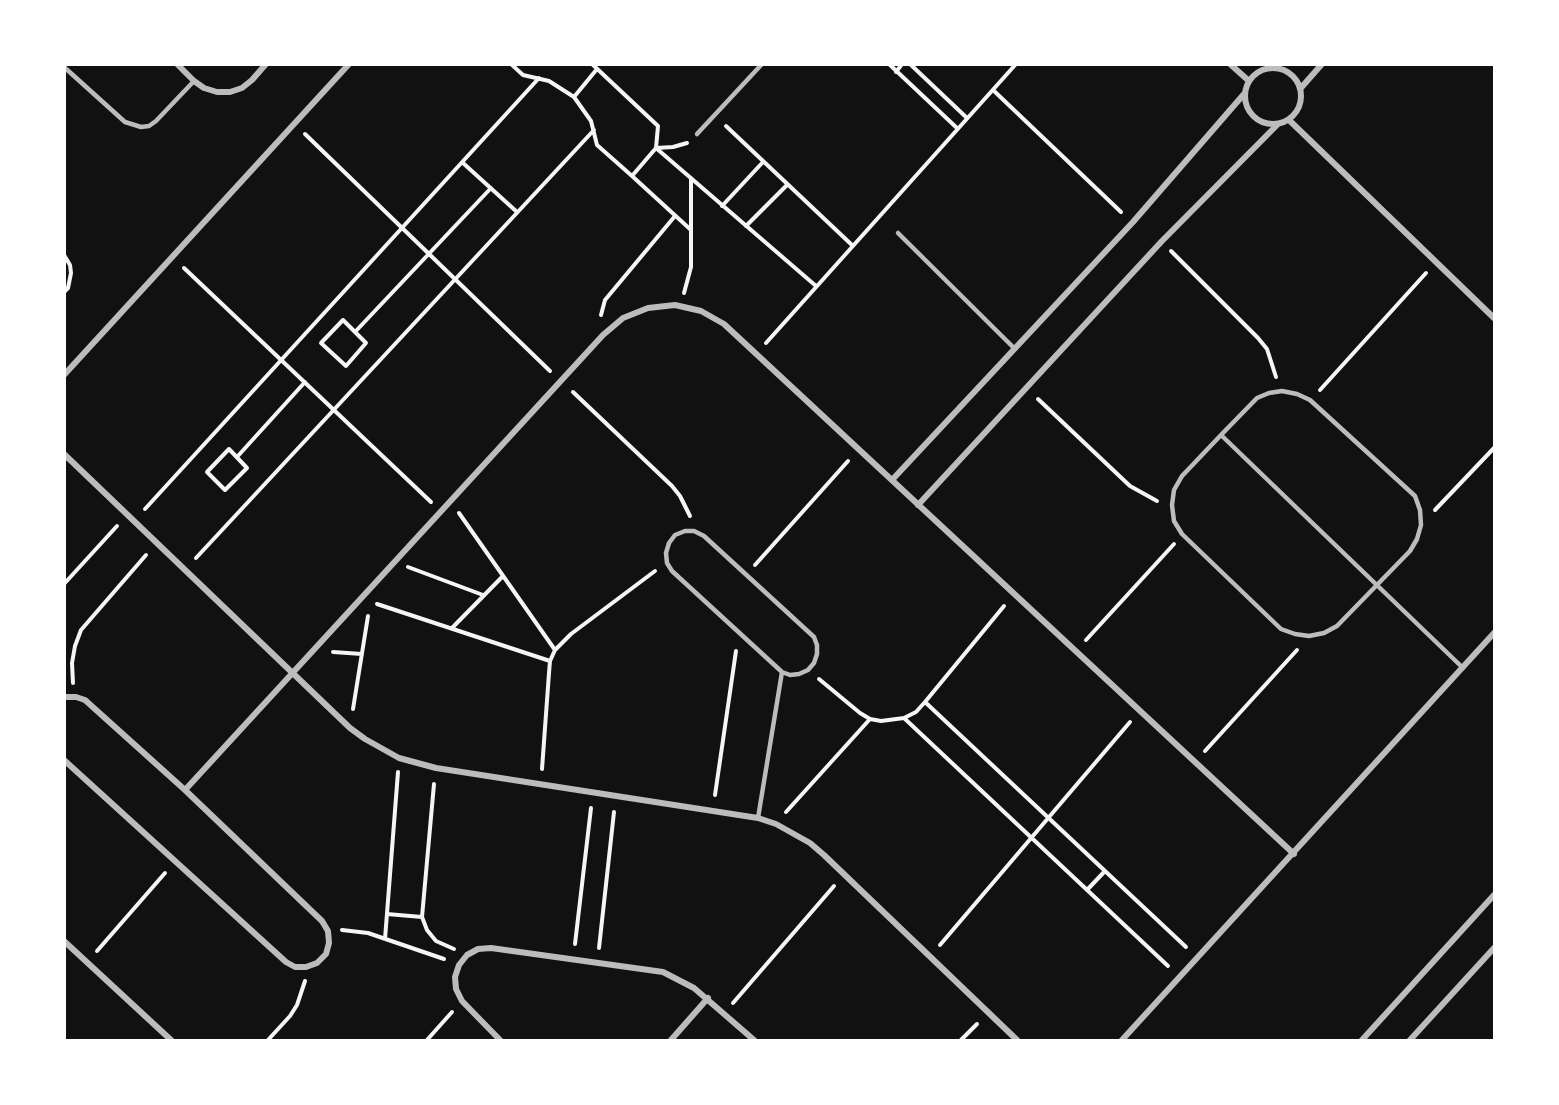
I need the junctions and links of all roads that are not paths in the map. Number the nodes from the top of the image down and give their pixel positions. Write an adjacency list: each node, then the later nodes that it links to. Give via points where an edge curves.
1 (177, 64): 9 (street)
2 (266, 64): 9 (street, via 242,88 230,92 210,90)
3 (349, 64): 19 (street)
4 (762, 64): 15 (lane)
5 (1230, 64): 10 (street)
6 (1322, 64): 11 (street)
7 (64, 67): 9 (lane, via 125,122 141,127 156,121)
8 (1273, 67): 10 (street); 11 (street, via 1289,74)
9 (194, 81)
10 (1249, 81): 12 (street)
11 (1300, 89): 13 (street, via 1299,106)
12 (1244, 94): 14 (street, via 1250,114 1258,121); 18 (street)
13 (1288, 120): 14 (street); 17 (street)
14 (1278, 124): 23 (street, via 1162,241)
15 (697, 134)
16 (898, 233): 18 (lane)
17 (1494, 318)
18 (1015, 349): 22 (street)
19 (64, 375)
20 (1221, 435): 24 (lane); 24 (lane, via 1257,398 1282,391 1297,394 1310,400 1415,496 1421,525 1417,539); 24 (lane, via 1182,476 1174,490 1174,521 1182,534 1281,629 1295,634 1309,636 1337,626)
21 (64, 454): 28 (street)
22 (892, 480): 23 (street); 28 (street, via 724,324 701,311 675,305 648,308 623,318 603,335)
23 (918, 505): 33 (street)
24 (1377, 585): 26 (lane)
25 (1494, 633): 26 (street)
26 (1463, 668): 33 (street)
27 (782, 672): 27 (lane, via 672,571 666,553 675,535 694,531 704,536 814,636 817,654 808,670 790,675); 32 (lane)
28 (292, 673): 31 (street); 32 (street, via 350,728 399,758 436,768)
29 (64, 697): 31 (street, via 85,700)
30 (64, 760): 31 (street, via 286,962 296,967 317,963 326,954 329,943 322,921)
31 (185, 790)
32 (758, 818): 42 (street, via 810,843)
33 (1294, 854): 43 (street)
34 (1494, 895): 44 (street)
35 (64, 941): 39 (street)
36 (1494, 948): 45 (street)
37 (708, 998): 38 (street); 40 (street, via 663,972 478,949 459,965 456,989); 41 (street)
38 (672, 1040)
39 (171, 1041)
40 (500, 1041)
41 (754, 1041)
42 (1017, 1041)
43 (1122, 1041)
44 (1362, 1041)
45 (1410, 1041)

